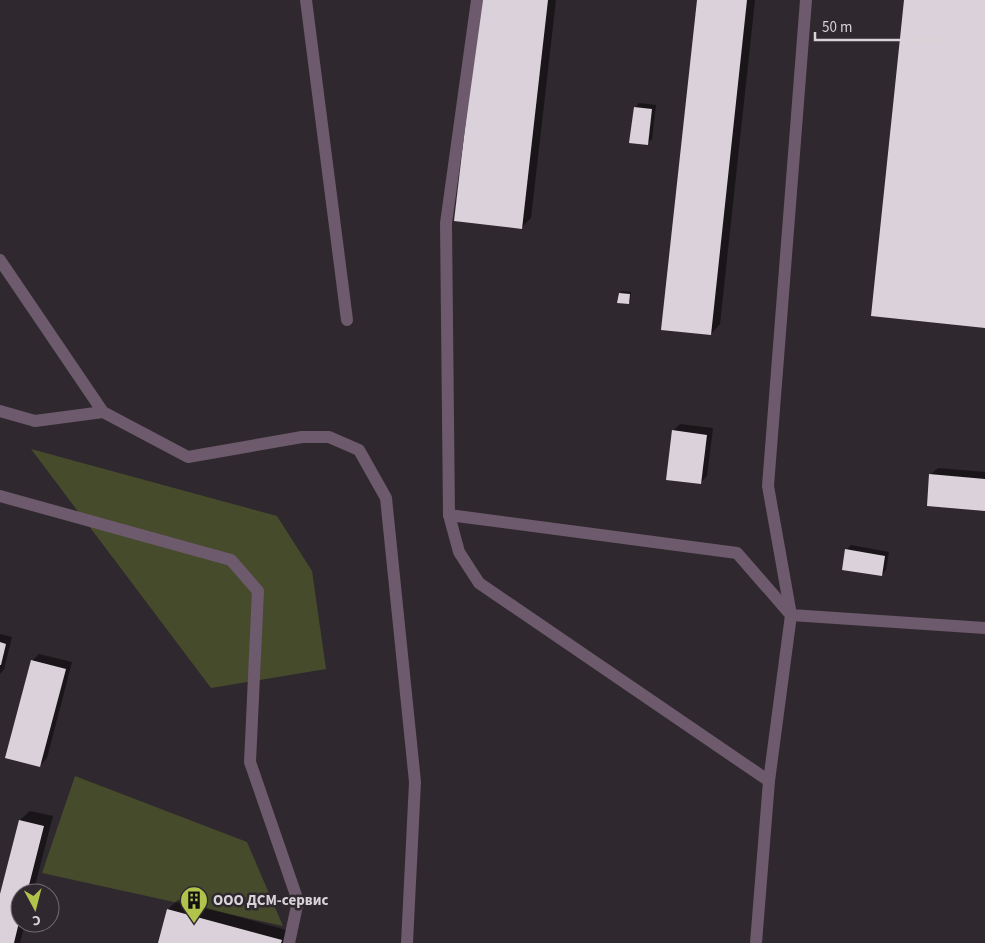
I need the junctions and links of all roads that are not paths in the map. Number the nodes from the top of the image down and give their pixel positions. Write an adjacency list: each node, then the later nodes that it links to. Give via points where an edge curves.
1 (306, 0): 5 (lane)
2 (477, 0): 9 (lane, via 446,224)
3 (806, 0): 10 (lane, via 768,486)
4 (0, 260): 7 (lane)
5 (346, 320)
6 (0, 411): 7 (lane, via 35,421)
7 (104, 412): 14 (lane, via 188,457 302,437 329,437 359,450 386,498 415,782)
8 (0, 496): 13 (lane, via 232,560 258,591 250,762 298,900)
9 (450, 515): 10 (lane, via 737,553); 12 (lane, via 459,552 479,583)
10 (791, 615): 11 (lane); 12 (lane)
11 (985, 628)
12 (769, 780): 15 (lane)
13 (289, 943)
14 (407, 943)
15 (756, 943)

